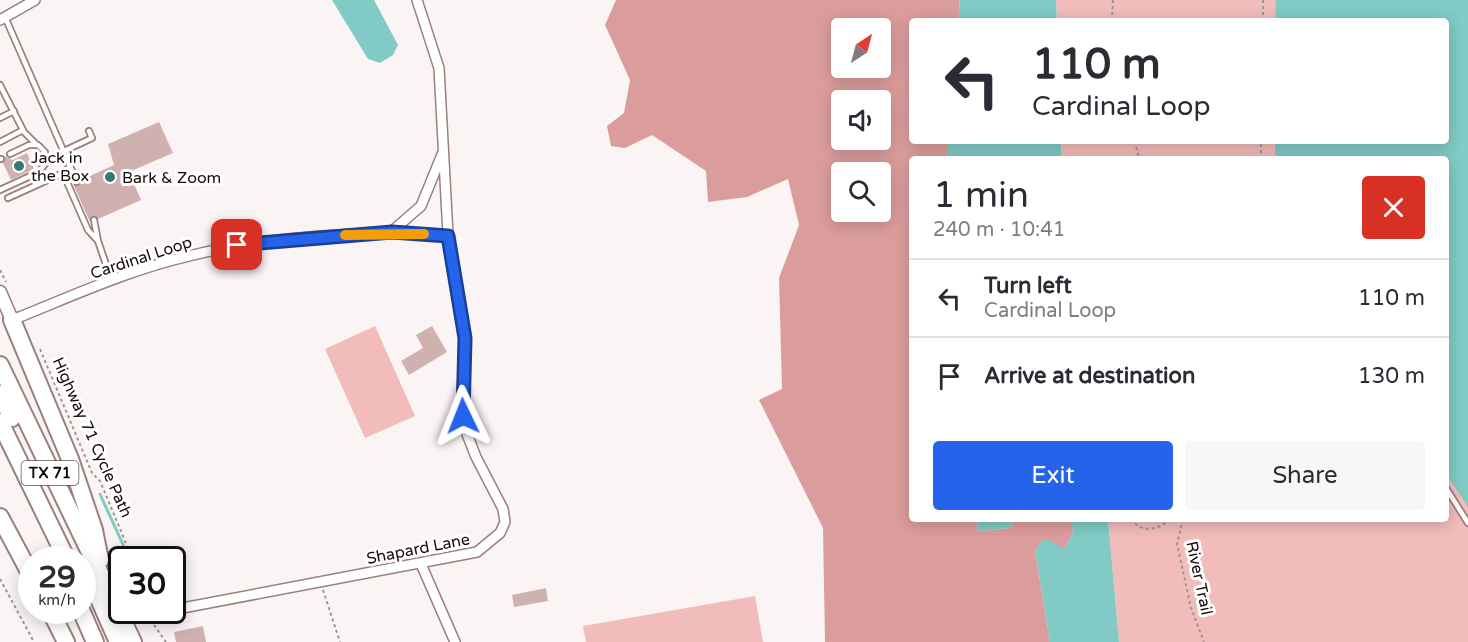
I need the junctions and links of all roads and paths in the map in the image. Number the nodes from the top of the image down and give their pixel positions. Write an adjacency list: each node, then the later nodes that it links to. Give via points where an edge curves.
1 (417, 0): 18 (street, via 439,68)
2 (1113, 0): 5 (path)
3 (1263, 0): 6 (path)
4 (31, 1): 7 (street)
5 (1112, 18)
6 (1263, 18)
7 (3, 19): 19 (lane)
8 (0, 85): 9 (lane)
9 (2, 92): 10 (lane)
10 (14, 111): 11 (lane); 12 (lane)
11 (0, 118)
12 (23, 131): 16 (lane); 17 (lane)
13 (89, 132): 15 (lane, via 92,138)
14 (82, 134): 15 (lane)
15 (85, 141): 19 (lane)
16 (0, 142)
17 (38, 146): 20 (lane, via 29,145); 24 (lane, via 46,156 44,168)
18 (444, 150): 27 (street, via 422,206); 28 (street)
19 (64, 151): 21 (lane)
20 (10, 154)
21 (70, 166): 22 (lane); 23 (lane)
22 (63, 174): 25 (lane); 29 (lane, via 88,230)
23 (77, 182)
24 (0, 190)
25 (8, 198)
26 (94, 220): 29 (lane)
27 (392, 232): 28 (street, Cardinal Loop); 30 (street, Cardinal Loop, via 237,245)
28 (448, 236): 49 (street, Shapard Lane, via 465,338 465,429 498,497 505,522 500,533 477,552)
29 (98, 241): 30 (lane)
30 (111, 280): 32 (street, Cardinal Loop)
31 (0, 292): 32 (street)
32 (12, 320): 51 (highway, via 70,459 96,538)
33 (40, 349): 47 (path, Highway 71 Cycle Path)
34 (0, 365): 51 (highway, TX 71)
35 (0, 394): 46 (highway)
36 (0, 422): 45 (highway)
37 (0, 448): 44 (highway, TX 71)
38 (1449, 493): 43 (lane)
39 (0, 518): 48 (highway)
40 (1135, 522): 41 (path, via 1154,529)
41 (1165, 522)
42 (1182, 522): 70 (path, River Trail, via 1177,544 1191,608)
43 (1468, 523)
44 (49, 546)
45 (60, 546)
46 (74, 546)
47 (127, 546)
48 (18, 551)
49 (421, 564): 52 (street, Shapard Lane); 69 (street)
50 (0, 579): 61 (path)
51 (102, 579): 53 (highway, TX 71)
52 (321, 581): 55 (street, Shapard Lane); 68 (path)
53 (108, 591)
54 (96, 593): 65 (highway)
55 (186, 607)
56 (96, 619): 64 (highway)
57 (57, 624): 62 (highway)
58 (87, 624): 63 (highway)
59 (124, 624): 66 (highway, TX 71)
60 (155, 624): 67 (path)
61 (34, 642)
62 (66, 642)
63 (95, 642)
64 (107, 642)
65 (118, 642)
66 (133, 642)
67 (166, 642)
68 (340, 642)
69 (455, 642)
70 (1204, 642)

